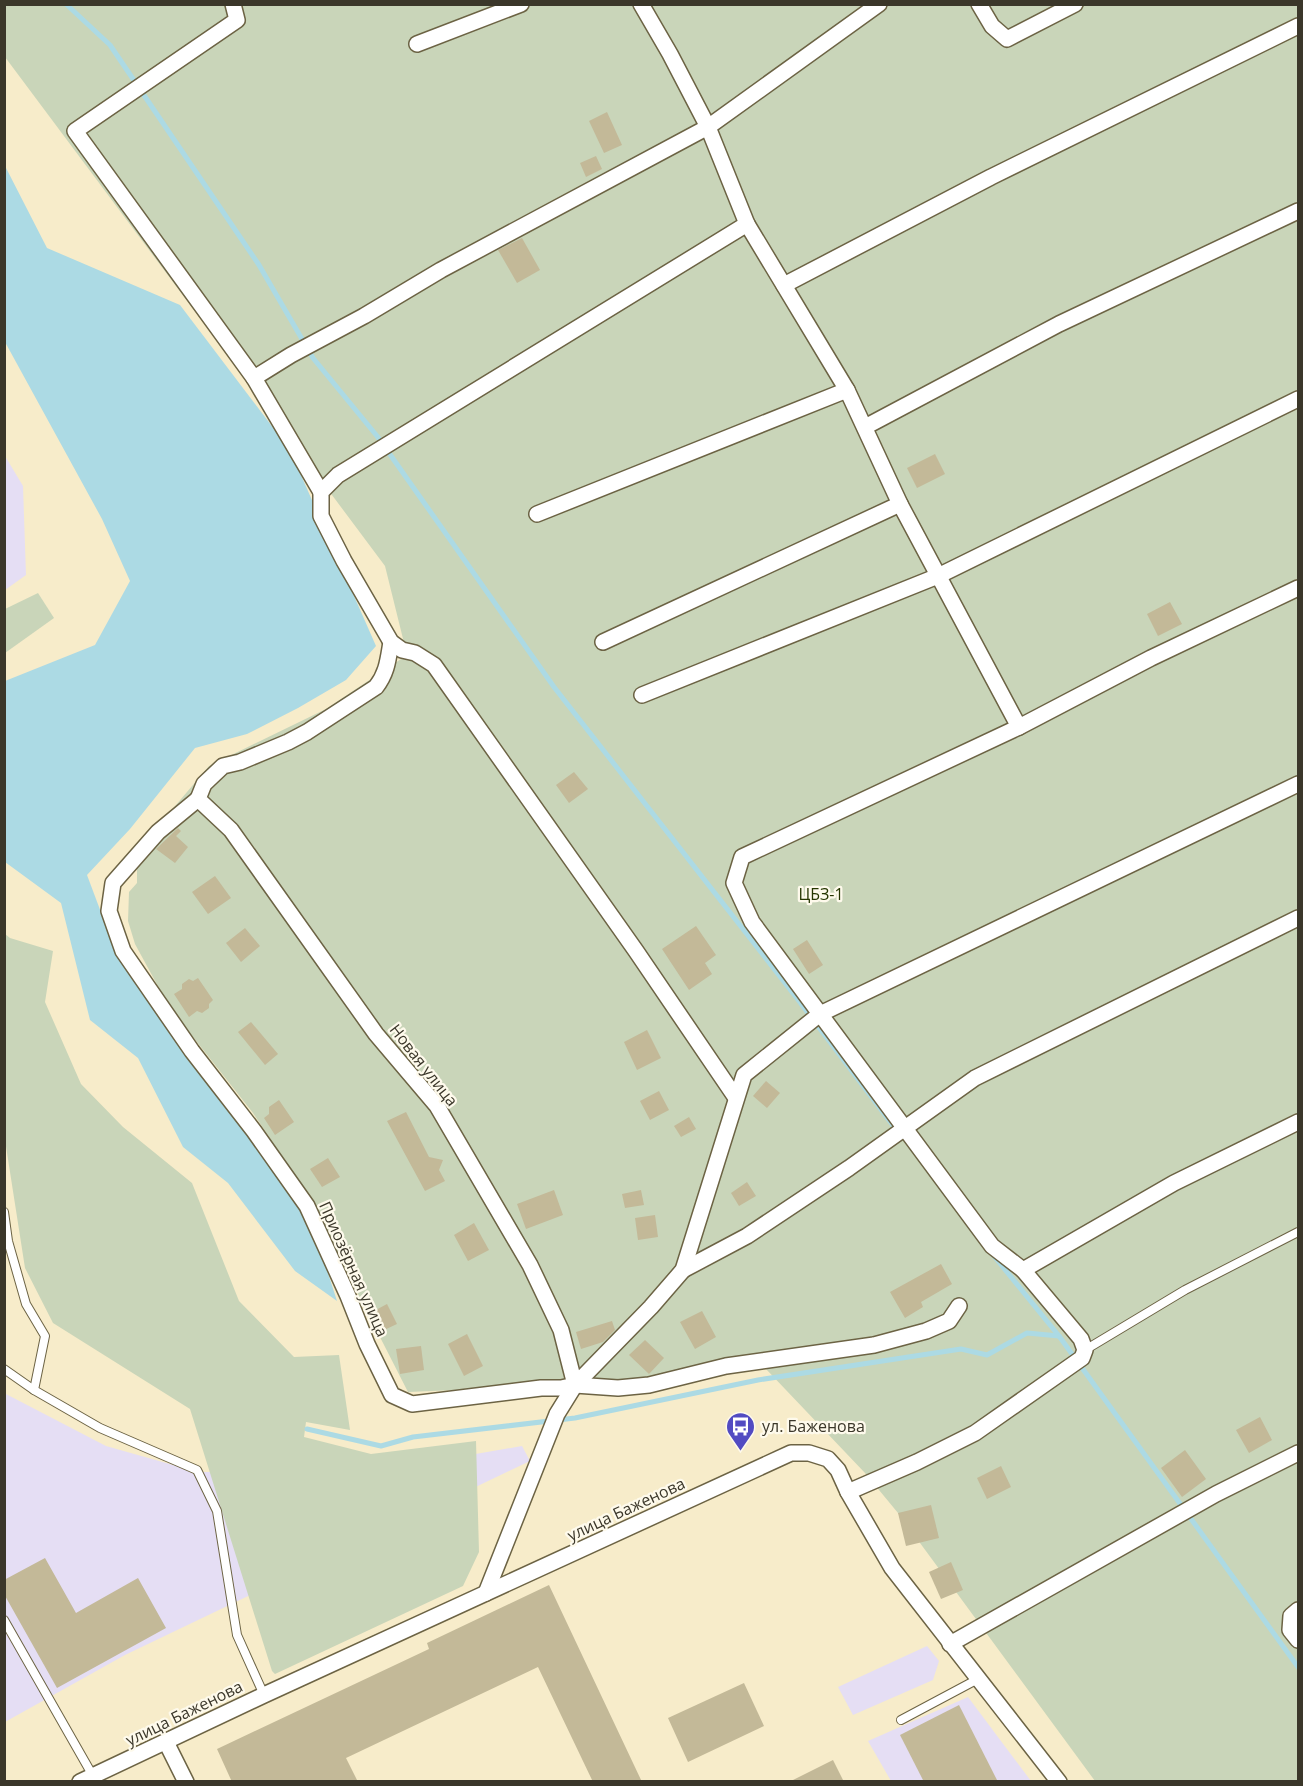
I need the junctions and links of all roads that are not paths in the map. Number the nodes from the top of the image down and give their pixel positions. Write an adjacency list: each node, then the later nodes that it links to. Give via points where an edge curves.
1 (233, 4): 13 (street, via 237,20 75,131)
2 (521, 4): 8 (street)
3 (641, 4): 9 (street)
4 (879, 4): 9 (street)
5 (979, 4): 6 (street, via 992,27 1007,39)
6 (1075, 4)
7 (1299, 26): 12 (street, via 991,177)
8 (417, 44)
9 (708, 127): 11 (street); 13 (street, via 441,270)
10 (1299, 212): 16 (street, via 1059,324)
11 (747, 224): 12 (street); 17 (street, via 338,475)
12 (784, 285): 14 (street)
13 (254, 378): 17 (street)
14 (847, 390): 16 (street); 19 (street)
15 (1299, 399): 20 (street)
16 (866, 427): 18 (street)
17 (321, 492): 22 (street, via 321,516)
18 (900, 504): 20 (street); 23 (street)
19 (537, 514)
20 (938, 576): 24 (street); 25 (street)
21 (1299, 588): 25 (street)
22 (392, 642): 27 (street, via 389,663 376,687 297,737 223,766 204,784); 30 (street, via 434,665)
23 (603, 642)
24 (642, 695)
25 (1018, 727): 29 (street, via 742,857 734,883 752,922)
26 (1299, 784): 29 (street)
27 (198, 799): 40 (street, Новая улица, via 231,830 376,1034 437,1106 530,1264 561,1330); 40 (street, Приозёрная улица, via 158,832 113,883 109,910 123,951 307,1206 392,1395 412,1404)
28 (1299, 918): 32 (street, via 975,1077)
29 (820, 1014): 30 (street, via 744,1076); 32 (street)
30 (736, 1098): 36 (street)
31 (1299, 1122): 35 (street, via 1174,1183)
32 (905, 1126): 35 (street, via 992,1246); 36 (street, via 747,1236)
33 (4, 1212): 41 (lane, via 26,1304 45,1336)
34 (1299, 1232): 38 (lane, via 1185,1290)
35 (1023, 1269): 38 (street, via 1081,1339)
36 (683, 1270): 40 (street)
37 (959, 1306): 40 (street, Приозёрная улица, via 949,1321 874,1345 726,1366 649,1385 618,1388)
38 (1085, 1350): 43 (street, via 1082,1358 975,1432)
39 (4, 1369): 41 (lane)
40 (575, 1384): 44 (street, via 557,1414)
41 (34, 1390): 50 (lane, via 100,1428 197,1470 217,1511 237,1635)
42 (1299, 1453): 48 (street, via 1216,1494)
43 (848, 1492): 44 (street, улица Баженова, via 828,1459 791,1453); 48 (street, улица Баженова, via 892,1568)
44 (486, 1593): 50 (street, улица Баженова)
45 (1299, 1611): 47 (street, via 1291,1616 1290,1630)
46 (4, 1620): 53 (lane)
47 (1299, 1640)
48 (950, 1644): 49 (street, улица Баженова)
49 (978, 1679): 51 (lane); 55 (street, улица Баженова)
50 (264, 1695): 52 (street, улица Баженова)
51 (901, 1720)
52 (166, 1742): 53 (street, улица Баженова); 54 (street)
53 (87, 1779)
54 (186, 1782)
55 (1059, 1782)

